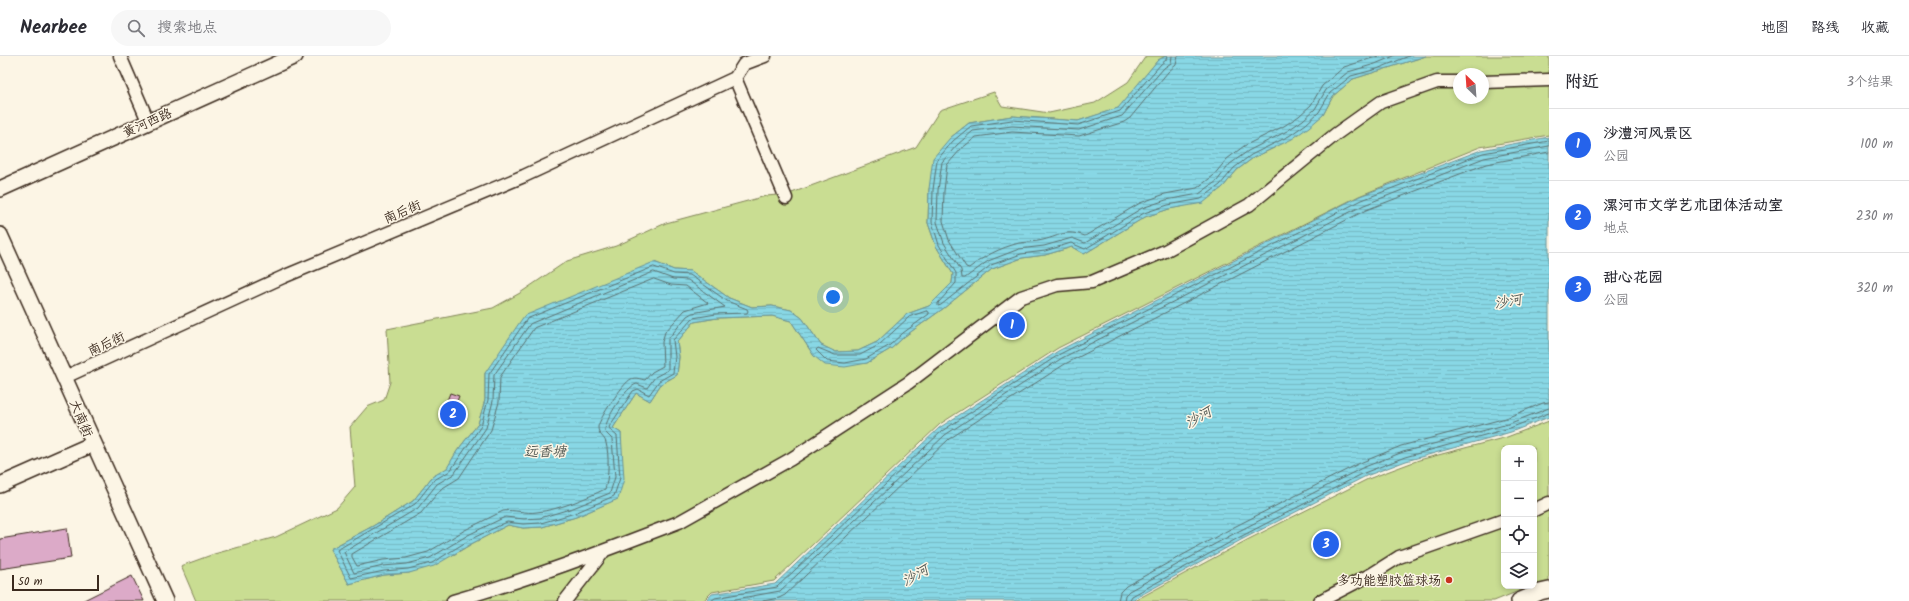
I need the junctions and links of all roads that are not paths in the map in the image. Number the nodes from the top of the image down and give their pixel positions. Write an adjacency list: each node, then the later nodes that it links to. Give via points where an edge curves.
1 (120, 56): 9 (street)
2 (295, 56): 9 (street, 黄河西路)
3 (765, 56): 4 (street)
4 (743, 60): 5 (street)
5 (735, 78): 11 (street); 13 (street, 南后街, via 524,176 283,277)
6 (1549, 80): 8 (street)
7 (1453, 82): 19 (street, via 1437,82 1381,102 1336,134 1249,205 1166,251 1092,282 1057,285 1021,297 908,383 791,459 679,522)
8 (1489, 82)
9 (148, 121): 10 (street, 黄河西路)
10 (0, 189)
11 (786, 198)
12 (0, 235): 13 (street, 大南街)
13 (65, 377): 14 (street, 大南街)
14 (93, 444): 15 (street); 21 (street, 大南街)
15 (0, 485)
16 (1549, 503): 17 (street)
17 (1537, 509)
18 (1501, 521): 24 (street, via 1399,557)
19 (604, 551): 22 (street, via 514,584); 23 (street)
20 (1549, 590): 25 (street)
21 (165, 601)
22 (453, 601)
23 (565, 601)
24 (1320, 601)
25 (1519, 601)

